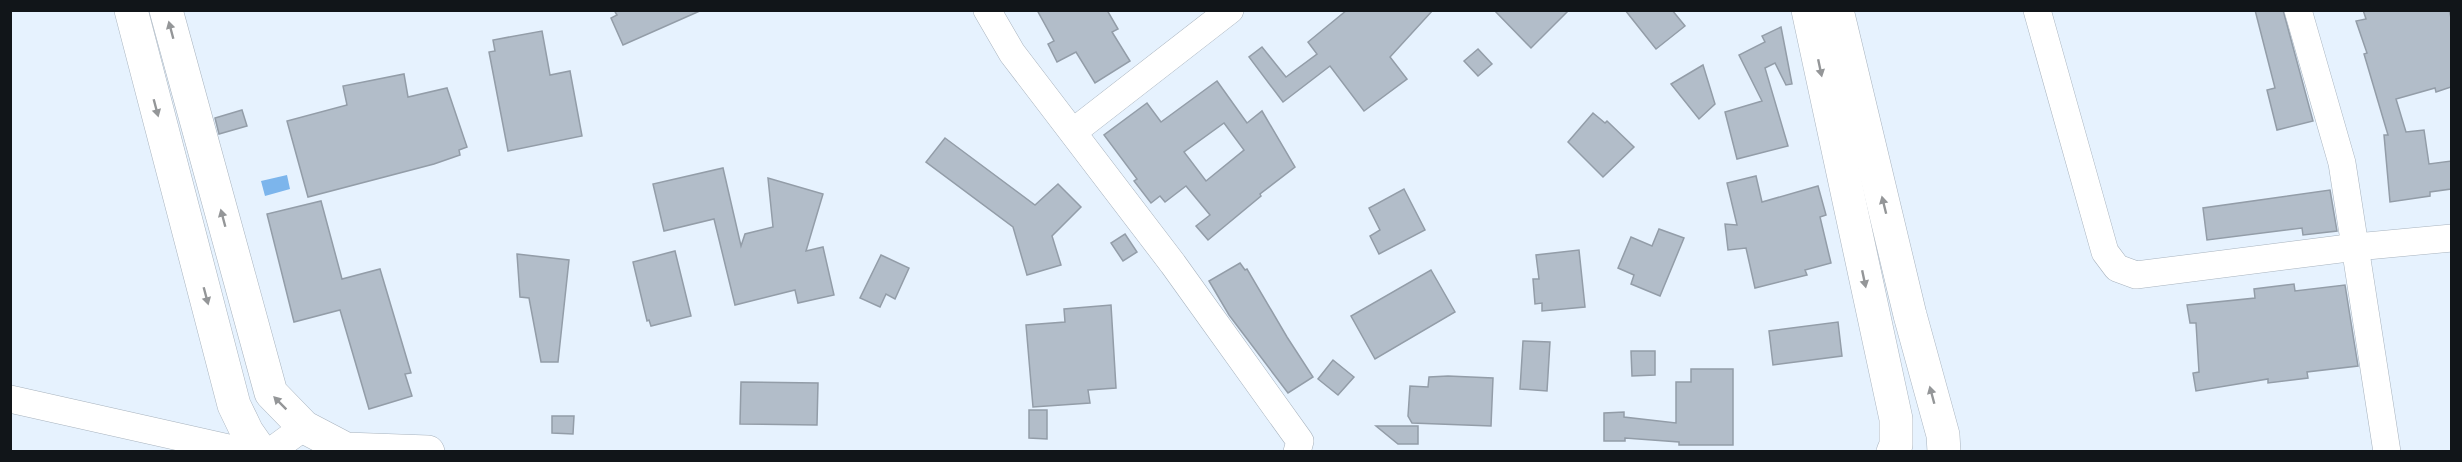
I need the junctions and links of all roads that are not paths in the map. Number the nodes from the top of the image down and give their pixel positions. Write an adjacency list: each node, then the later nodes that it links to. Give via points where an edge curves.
1 (130, 10): 16 (street, one-way to 16, via 234,405)
2 (166, 10): 13 (street, one-way to 2, via 271,393)
3 (987, 10): 9 (street, via 1012,53)
4 (1230, 10): 9 (street)
5 (1808, 10): 20 (street, one-way to 20, via 1896,419)
6 (1837, 10): 21 (street, one-way to 6)
7 (2037, 10): 11 (street, via 2105,252 2116,268 2136,275)
8 (2298, 10): 11 (street, via 2342,163)
9 (1073, 132): 19 (street, via 1300,441)
10 (2451, 238): 11 (street)
11 (2356, 247): 22 (street)
12 (10, 399): 15 (street)
13 (304, 427): 14 (street); 17 (street)
14 (346, 450): 18 (street)
15 (246, 452)
16 (261, 452)
17 (270, 452)
18 (428, 452)
19 (1297, 452)
20 (1893, 452)
21 (1944, 452)
22 (2387, 452)

